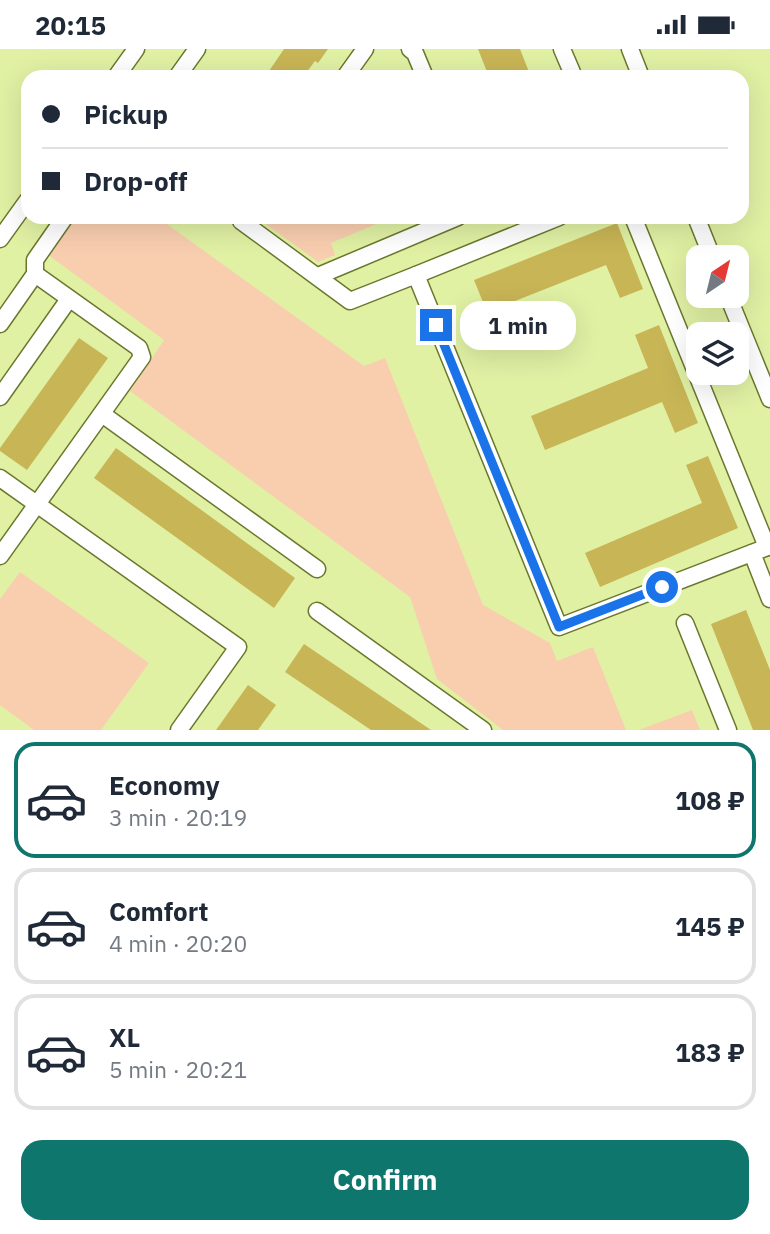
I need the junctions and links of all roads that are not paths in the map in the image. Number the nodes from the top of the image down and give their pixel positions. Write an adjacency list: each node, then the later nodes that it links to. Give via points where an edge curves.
1 (136, 49): 7 (street)
2 (197, 49): 8 (street)
3 (365, 49): 9 (street)
4 (410, 49): 10 (street)
5 (562, 49): 11 (street)
6 (629, 49): 12 (street)
7 (121, 70)
8 (182, 70)
9 (350, 70)
10 (422, 70)
11 (571, 70)
12 (637, 70)
13 (21, 210): 20 (street)
14 (60, 224): 22 (street, via 35,260)
15 (248, 224): 24 (street)
16 (441, 224): 24 (street)
17 (542, 224): 23 (street)
18 (636, 224): 33 (street)
19 (699, 224): 21 (street)
20 (0, 239)
21 (707, 245)
22 (36, 274): 25 (street); 27 (street)
23 (416, 275): 24 (street, via 350,301); 33 (street, via 559,627)
24 (318, 276)
25 (69, 299): 28 (street); 30 (street, via 139,348 142,357)
26 (733, 308): 29 (street)
27 (0, 324)
28 (0, 397)
29 (770, 400)
30 (102, 414): 32 (street); 35 (street)
31 (0, 478): 32 (street)
32 (37, 504): 34 (street); 39 (street, via 238,647)
33 (763, 548): 36 (street)
34 (0, 556)
35 (317, 569)
36 (770, 599)
37 (317, 611): 40 (street)
38 (685, 623): 41 (street)
39 (180, 730)
40 (483, 730)
41 (727, 730)

